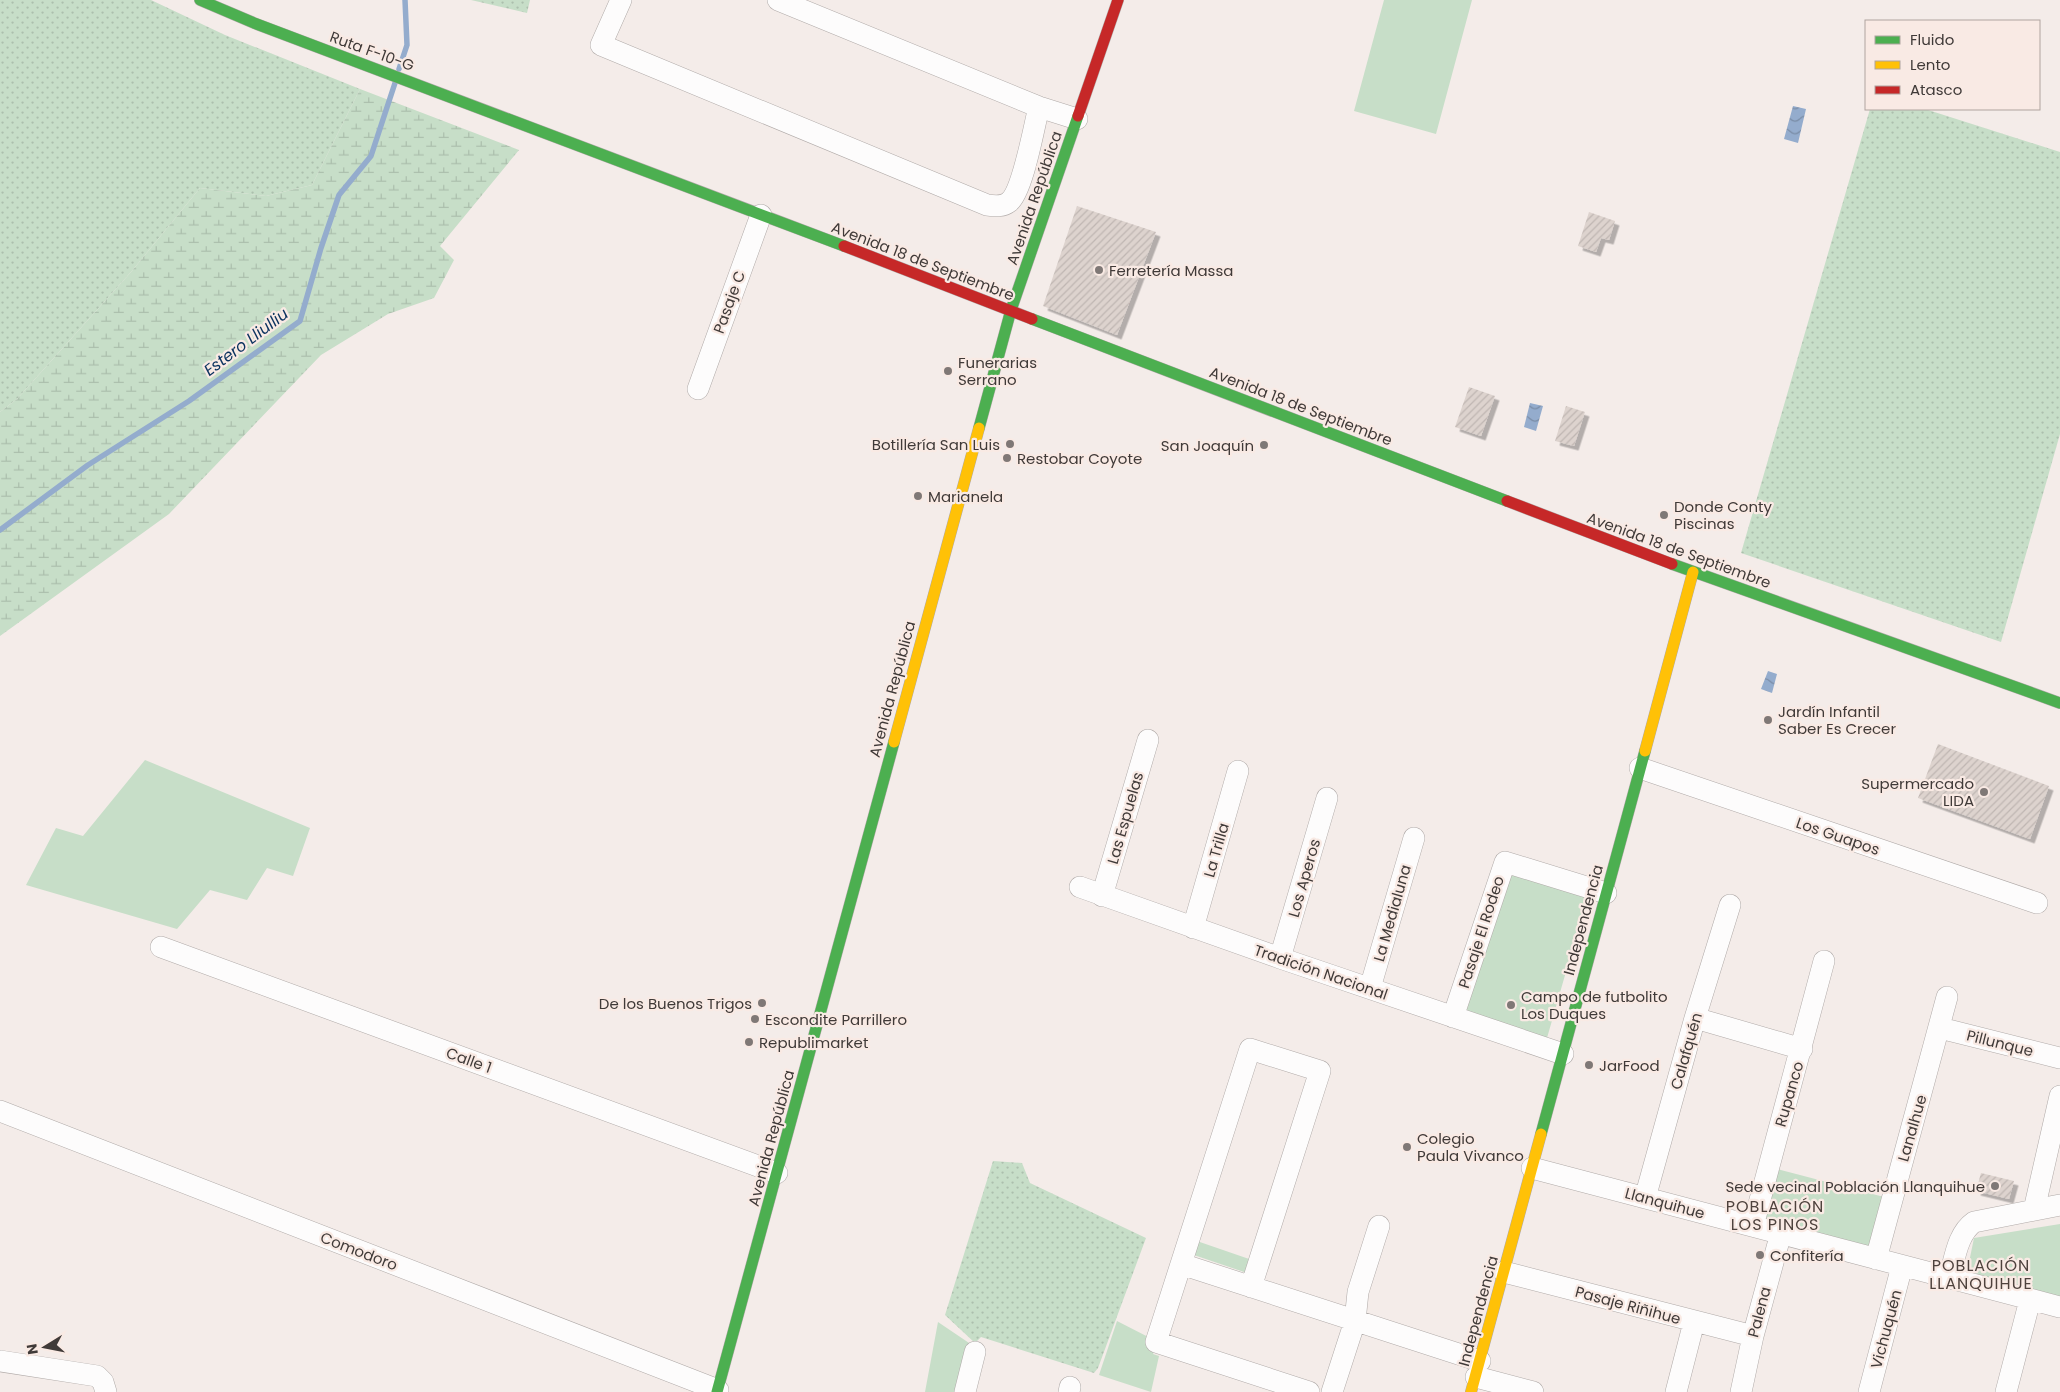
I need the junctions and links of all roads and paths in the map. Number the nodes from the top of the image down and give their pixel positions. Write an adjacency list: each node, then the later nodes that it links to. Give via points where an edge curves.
1 (200, 0): 7 (main road, Ruta F-10-G)
2 (621, 0): 5 (street, via 600,45 987,205 998,207 1008,204 1014,197)
3 (778, 0): 5 (street)
4 (1118, 0): 6 (main road, Avenida República)
5 (1039, 107): 6 (street)
6 (1077, 119): 9 (main road, Avenida República)
7 (535, 128): 8 (main road, Avenida 18 de Septiembre)
8 (761, 215): 9 (main road, Avenida 18 de Septiembre); 10 (street, Pasaje C)
9 (1011, 310): 11 (main road, Avenida 18 de Septiembre); 38 (main road, Avenida República)
10 (698, 389)
11 (1693, 572): 12 (main road, Avenida 18 de Septiembre); 14 (main road, Independencia)
12 (2060, 702)
13 (1148, 740): 20 (street, Las Espuelas)
14 (1640, 768): 19 (main road, Independencia); 21 (street, Los Guapos)
15 (1238, 771): 23 (street, La Trilla)
16 (1327, 798): 25 (street, Los Aperos)
17 (1414, 838): 27 (street, La Medialuna)
18 (1080, 887): 20 (street, Tradición Nacional)
19 (1606, 893): 29 (street, Pasaje El Rodeo, via 1505,862); 33 (main road, Independencia)
20 (1102, 896): 23 (street, Tradición Nacional)
21 (2037, 903)
22 (1730, 905): 30 (street, Calafquén)
23 (1193, 928): 25 (street, Tradición Nacional)
24 (162, 947): 38 (street, Calle 1)
25 (1280, 958): 27 (street, Tradición Nacional)
26 (1824, 961): 32 (street, Rupanco)
27 (1370, 988): 29 (street, Tradición Nacional)
28 (1947, 997): 31 (street, Lanalhue)
29 (1453, 1017): 33 (street, Tradición Nacional)
30 (1695, 1018): 32 (street); 39 (street, Calafquén)
31 (1940, 1028): 34 (street, Pillunque); 45 (street, Lanalhue)
32 (1802, 1049): 43 (street, Rupanco)
33 (1563, 1054): 37 (main road, Independencia)
34 (2060, 1058)
35 (2060, 1096): 41 (street)
36 (0, 1111): 59 (street, Comodoro)
37 (1532, 1168): 39 (street, Llanquihue); 48 (main road, Independencia)
38 (777, 1173): 59 (main road, Avenida República)
39 (1645, 1198): 43 (street, Llanquihue)
40 (2060, 1205): 41 (street)
41 (2034, 1210): 49 (street, via 1974,1222 1966,1228)
42 (1379, 1226): 53 (street, via 1358,1292)
43 (1753, 1226): 44 (street, Llanquihue)
44 (1780, 1233): 45 (street, Llanquihue); 55 (street, Palena)
45 (1876, 1259): 47 (street, Llanquihue)
46 (1181, 1264): 50 (street); 50 (street, via 1250,1049 1320,1071); 62 (street, via 1156,1342)
47 (1902, 1266): 49 (street, Llanquihue); 67 (street, Vichuquén)
48 (1504, 1272): 54 (street, Pasaje Riñihue); 58 (main road, Independencia)
49 (1949, 1278): 51 (street, Llanquihue)
50 (1251, 1287): 53 (street)
51 (2030, 1300): 52 (street, Llanquihue); 68 (street)
52 (2060, 1307)
53 (1355, 1321): 58 (street); 63 (street)
54 (1694, 1322): 55 (street, Pasaje Riñihue); 65 (street)
55 (1753, 1336): 66 (street, Palena)
56 (975, 1352): 61 (street)
57 (0, 1361): 60 (street, via 97,1376)
58 (1476, 1377): 64 (street)
59 (718, 1391)
60 (106, 1392)
61 (965, 1392)
62 (1309, 1392)
63 (1332, 1392)
64 (1532, 1392)
65 (1676, 1392)
66 (1741, 1392)
67 (1869, 1392)
68 (2006, 1392)

